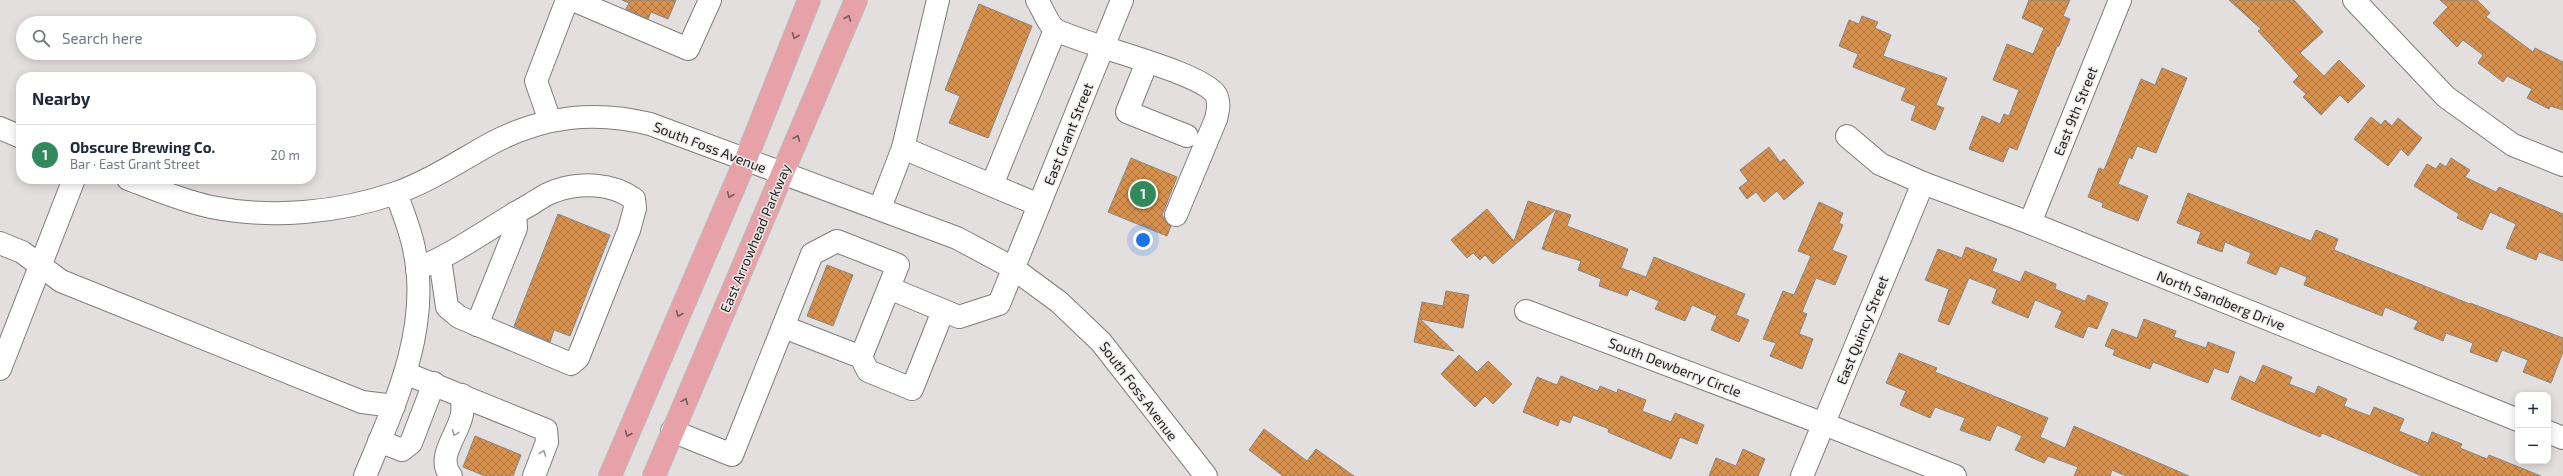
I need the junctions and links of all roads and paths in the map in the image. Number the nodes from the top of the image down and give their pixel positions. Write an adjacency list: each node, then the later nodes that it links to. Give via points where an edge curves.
1 (567, 0): 14 (street, via 536,81)
2 (574, 0): 3 (street, via 688,49)
3 (710, 0)
4 (809, 0): 20 (main road, one-way to 20)
5 (856, 0): 22 (main road, East Arrowhead Parkway, one-way to 5)
6 (938, 0): 19 (street)
7 (1037, 0): 11 (street)
8 (1122, 0): 12 (street, East Grant Street)
9 (2120, 0): 32 (street, East 9th Street)
10 (2354, 0): 21 (street, via 2446,97 2513,145)
11 (1055, 30): 12 (street); 26 (street)
12 (1104, 46): 13 (street); 28 (street, East Grant Street)
13 (1147, 62): 17 (street, via 1126,112); 31 (street, via 1208,86 1216,95 1218,105 1216,119)
14 (550, 121): 20 (street, South Foss Avenue, via 582,115 626,118 650,124); 27 (street, South Foss Avenue, via 516,132 447,170)
15 (0, 128): 16 (street)
16 (16, 135)
17 (1187, 136)
18 (1847, 136): 23 (street, North Sandberg Drive, via 1880,164)
19 (903, 148): 26 (street); 29 (street)
20 (746, 159): 22 (street, South Foss Avenue); 59 (main road, one-way to 59)
21 (2563, 165)
22 (782, 174): 29 (street, South Foss Avenue); 51 (main road, East Arrowhead Parkway, one-way to 22)
23 (1923, 183): 32 (street, North Sandberg Drive); 50 (street, East Quincy Street)
24 (72, 184): 35 (street)
25 (141, 184): 27 (street, South Foss Avenue, via 183,200 211,207 270,213 332,208)
26 (992, 185): 28 (street)
27 (396, 193): 37 (street, via 415,254)
28 (1039, 205): 36 (street, East Grant Street)
29 (880, 208): 36 (street, South Foss Avenue, via 957,238)
30 (515, 213): 34 (street); 41 (street, via 516,228); 41 (street, via 554,191 582,185 623,191 634,199 635,208 629,230 578,358 571,364)
31 (1176, 215)
32 (2030, 223): 49 (street, North Sandberg Drive)
33 (0, 243): 35 (street, via 22,252)
34 (440, 260): 37 (street); 41 (street, via 447,307 459,317)
35 (40, 266): 44 (street); 48 (street, via 61,281 362,402)
36 (1013, 268): 39 (street, East Grant Street, via 998,304 959,317); 55 (street, South Foss Avenue, via 1083,322 1123,366)
37 (417, 269): 45 (street, via 419,288 416,327)
38 (892, 281): 39 (street, East Grant Street); 42 (street, via 898,265 837,241 812,254); 43 (street)
39 (943, 311): 43 (street, via 912,389 868,371)
40 (1526, 311): 50 (street, South Dewberry Circle)
41 (477, 325)
42 (788, 328): 43 (street); 51 (street, via 732,455)
43 (860, 357)
44 (0, 369)
45 (405, 373): 46 (street); 48 (street)
46 (434, 383): 47 (street); 54 (street, via 411,443 402,450)
47 (462, 395): 57 (street, one-way to 57, via 462,414 445,459 446,470); 58 (street, one-way to 47, via 547,442 546,430)
48 (394, 406): 54 (street)
49 (2515, 419)
50 (1824, 424): 61 (street, East Quincy Street); 62 (street, South Dewberry Circle)
51 (672, 431): 60 (main road, East Arrowhead Parkway)
52 (2551, 433): 53 (street)
53 (2563, 438)
54 (380, 441): 56 (street)
55 (1203, 475)
56 (366, 476)
57 (452, 476)
58 (534, 476)
59 (610, 476)
60 (654, 476)
61 (1802, 476)
62 (1955, 476)

